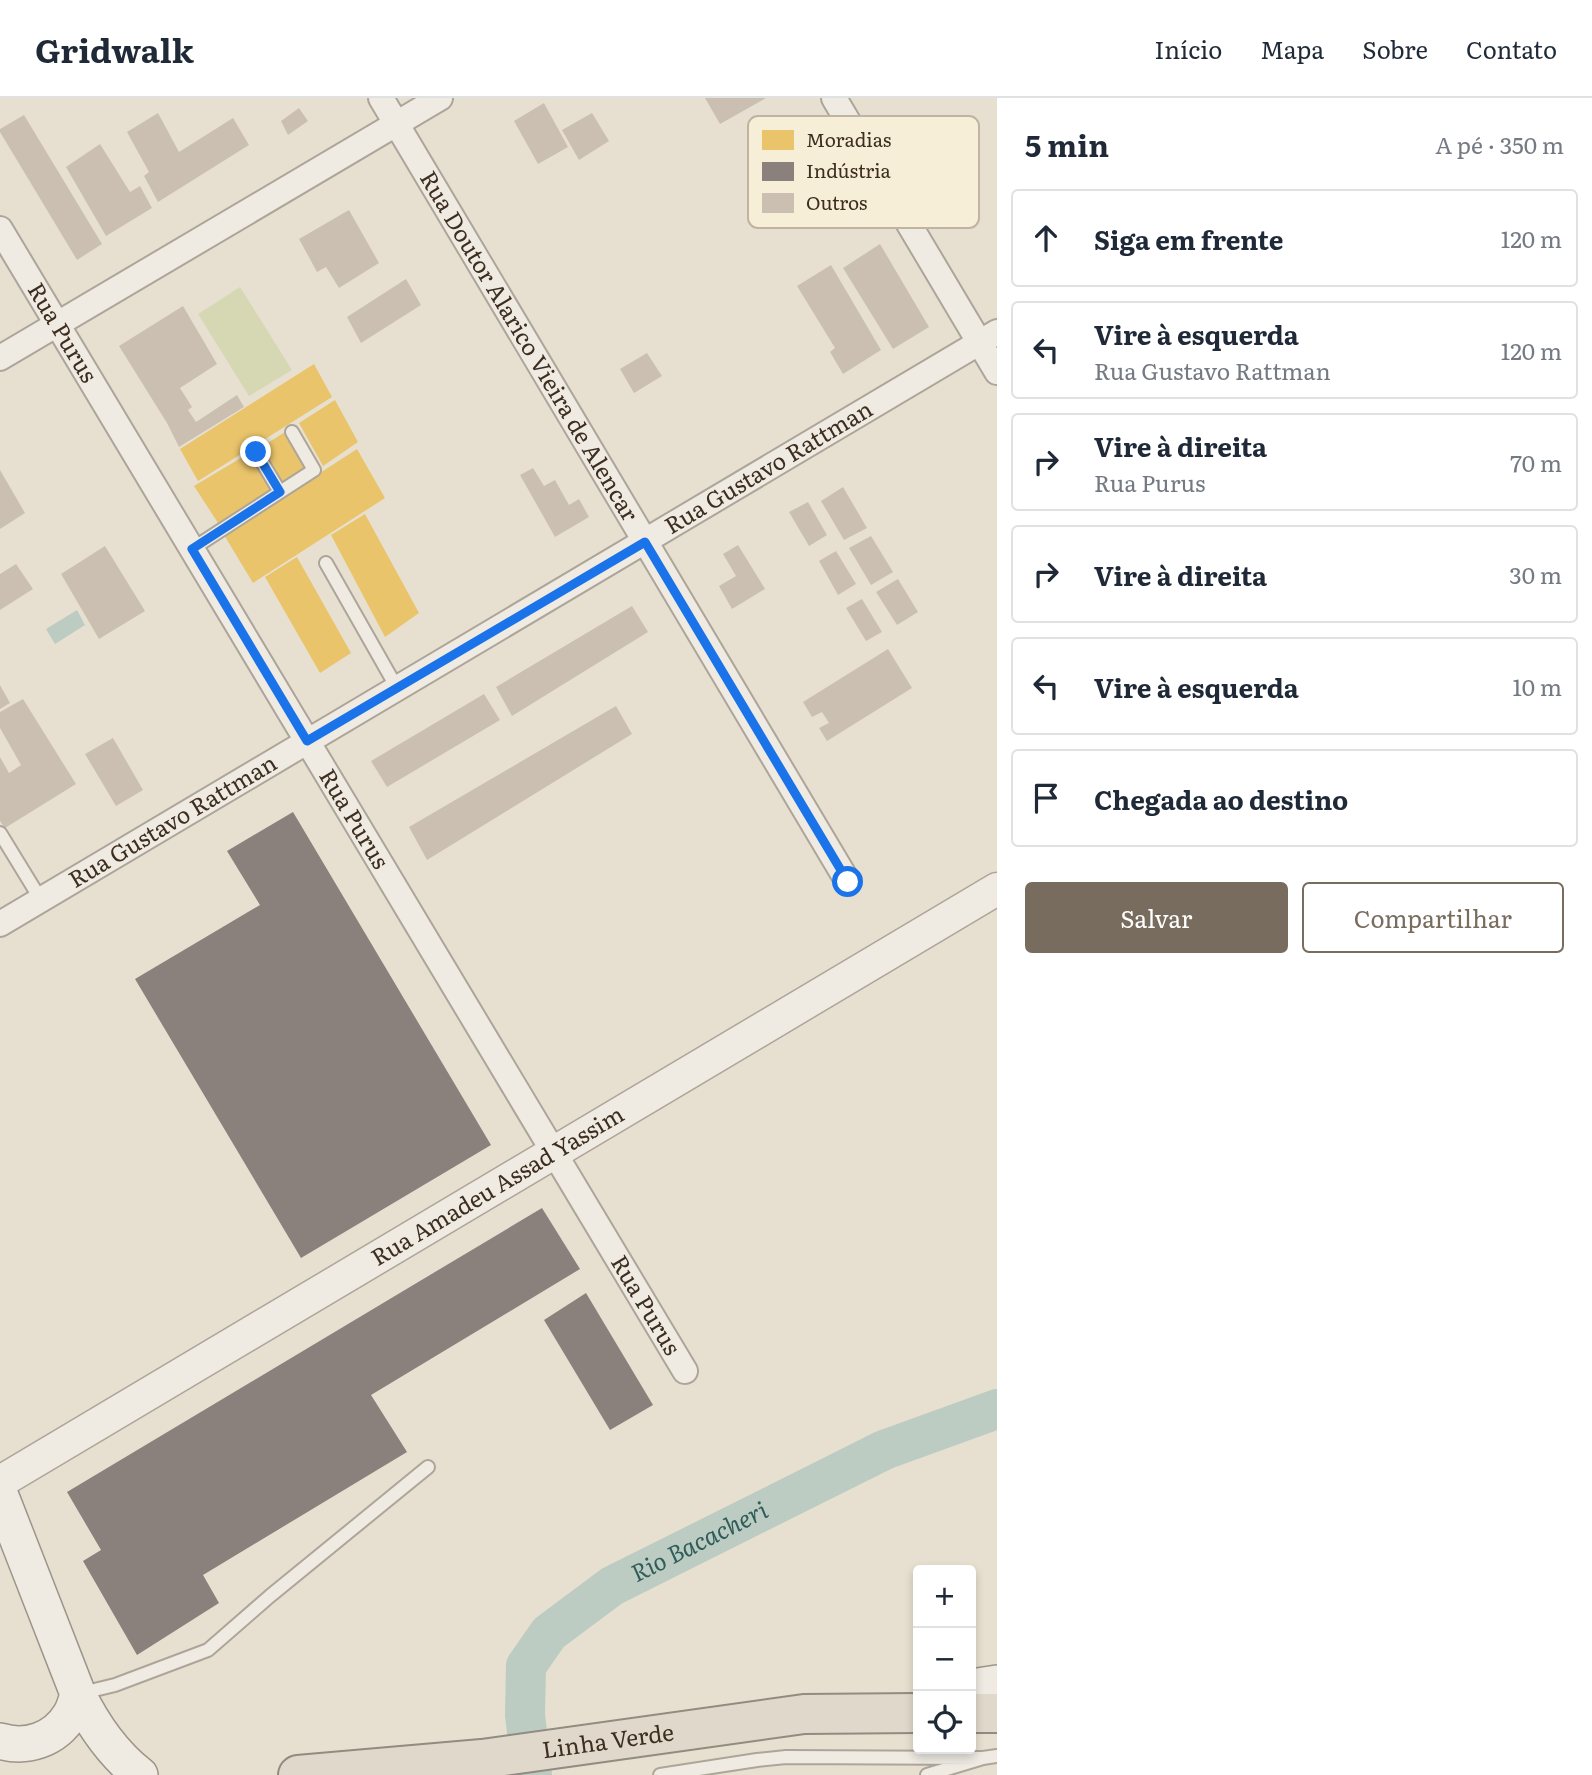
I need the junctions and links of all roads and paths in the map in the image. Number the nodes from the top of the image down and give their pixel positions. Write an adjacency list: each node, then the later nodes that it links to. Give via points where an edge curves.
1 (381, 98): 5 (street, Rua Doutor Alarico Vieira de Alencar)
2 (440, 98): 5 (street)
3 (834, 98): 4 (street)
4 (846, 116)
5 (396, 124): 8 (street); 15 (street, Rua Doutor Alarico Vieira de Alencar)
6 (917, 228): 9 (street)
7 (0, 229): 8 (street, Rua Purus)
8 (57, 324): 10 (street); 16 (street, Rua Purus)
9 (988, 338): 11 (street); 15 (street, Rua Gustavo Rattman)
10 (0, 358)
11 (997, 372)
12 (292, 432): 14 (lane, via 314,470)
13 (256, 452): 14 (lane)
14 (280, 492): 16 (lane)
15 (645, 542): 18 (street, Rua Gustavo Rattman); 21 (street, Rua Doutor Alarico Vieira de Alencar)
16 (192, 549): 19 (street, Rua Purus)
17 (326, 563): 18 (lane)
18 (397, 688): 19 (street, Rua Gustavo Rattman)
19 (307, 741): 23 (street, Rua Gustavo Rattman); 25 (street, Rua Purus)
20 (0, 833): 23 (lane)
21 (848, 882)
22 (997, 889): 25 (street, Rua Amadeu Assad Yassim)
23 (41, 900): 24 (street, Rua Gustavo Rattman)
24 (0, 924)
25 (554, 1153): 26 (street, Rua Purus); 28 (street, Rua Amadeu Assad Yassim)
26 (685, 1371)
27 (428, 1467): 32 (lane, via 208,1650)
28 (0, 1482)
29 (0, 1494): 32 (main road)
30 (997, 1683): 31 (main road)
31 (976, 1686)
32 (78, 1694): 38 (main road, via 71,1714 48,1737 24,1744); 41 (main road, via 103,1737)
33 (913, 1696): 37 (main road)
34 (913, 1713): 37 (highway, Linha Verde)
35 (976, 1713): 36 (highway)
36 (997, 1713)
37 (804, 1714): 42 (highway, Linha Verde, via 482,1759)
38 (0, 1741)
39 (997, 1756): 40 (lane)
40 (983, 1758): 43 (lane, via 786,1758); 44 (lane)
41 (140, 1775)
42 (298, 1775)
43 (660, 1775)
44 (927, 1775)

